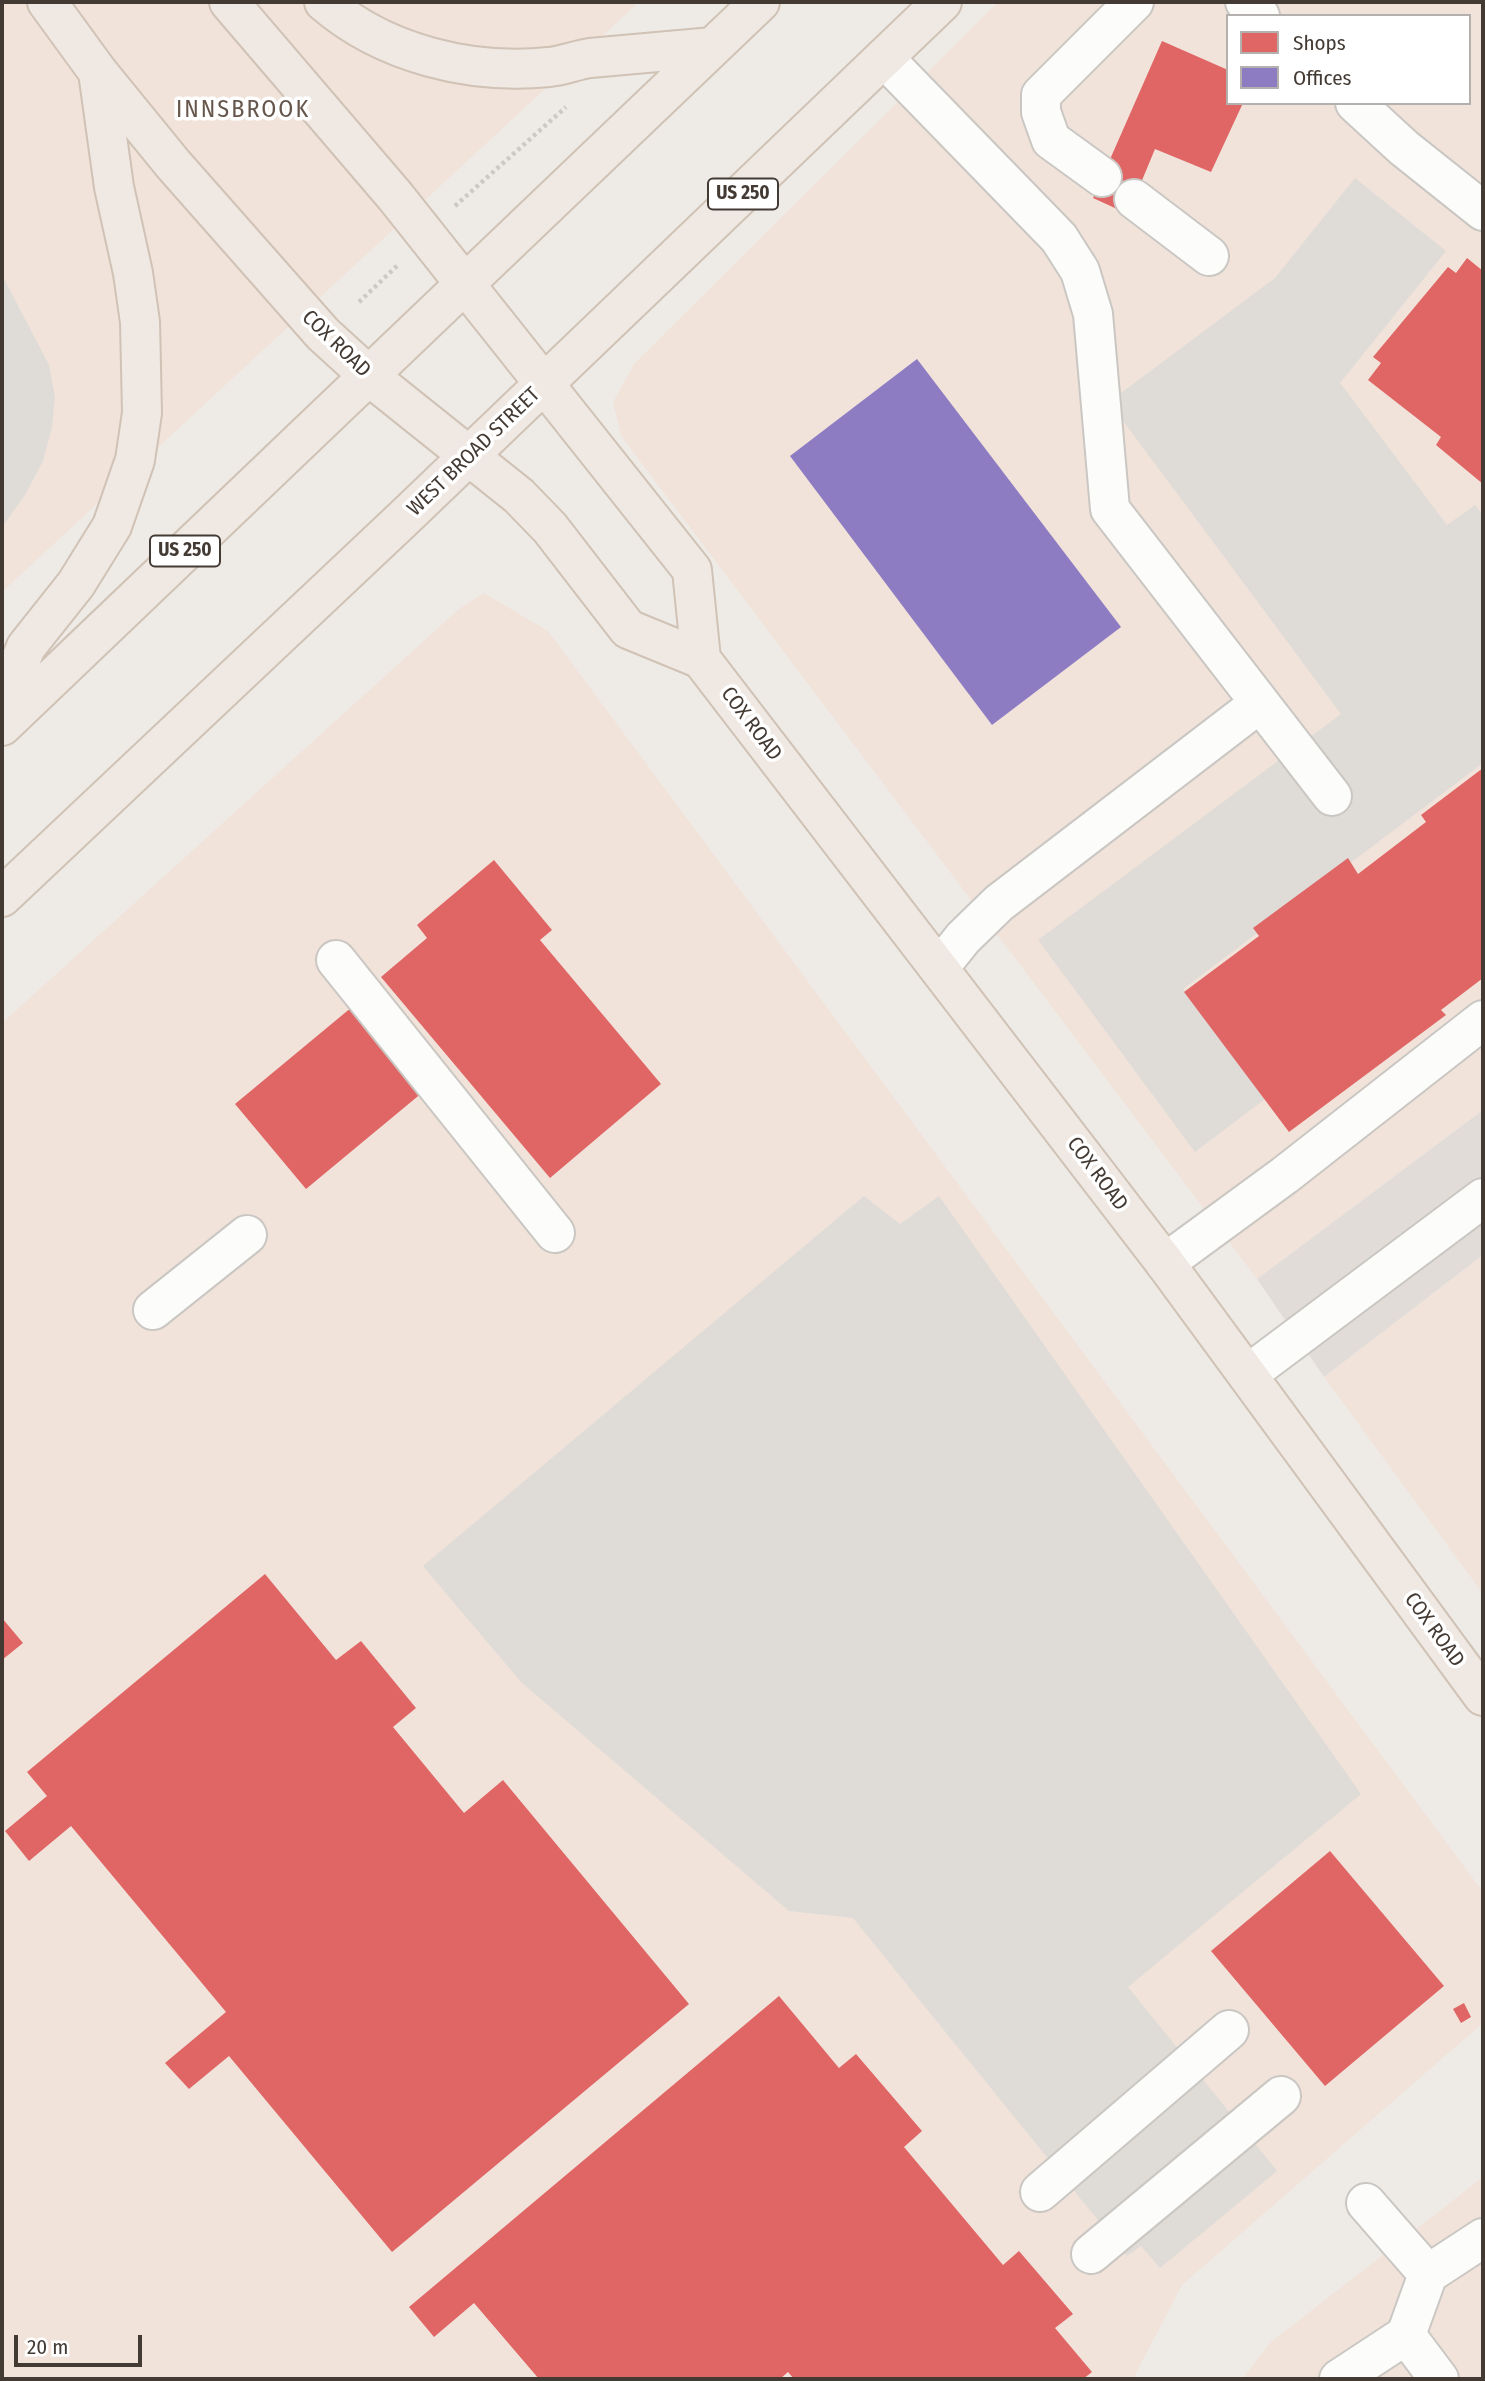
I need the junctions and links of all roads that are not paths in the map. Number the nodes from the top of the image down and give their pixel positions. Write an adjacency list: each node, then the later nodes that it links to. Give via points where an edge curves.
1 (47, 2): 11 (main road, COX ROAD)
2 (229, 2): 17 (main road, via 396,196)
3 (324, 2): 9 (main road, via 391,43 429,58 472,66 551,67)
4 (760, 2): 9 (main road, US 250)
5 (942, 2): 10 (main road, WEST BROAD STREET / US 250)
6 (1134, 2): 13 (lane, via 1041,95 1041,112 1051,140)
7 (1245, 2): 8 (lane)
8 (1258, 14)
9 (713, 47): 17 (main road, US 250)
10 (884, 58): 19 (main road, WEST BROAD STREET / US 250); 22 (lane, via 1059,238 1080,271 1093,314 1110,509)
11 (98, 72): 18 (main road, COX ROAD, via 309,320); 23 (main road, via 114,187 134,272 142,355 142,413 135,460 112,526 76,583 26,647)
12 (1359, 106): 15 (lane)
13 (1102, 177)
14 (1134, 199): 16 (lane)
15 (1483, 211)
16 (1209, 256)
17 (464, 285): 18 (main road, US 250); 19 (main road)
18 (369, 376): 20 (main road, COX ROAD); 24 (main road, US 250)
19 (544, 385): 20 (main road, WEST BROAD STREET / US 250); 21 (main road, via 692,570)
20 (468, 457): 21 (main road, COX ROAD, via 539,515 628,629); 26 (main road, WEST BROAD STREET / US 250)
21 (701, 659): 28 (main road, COX ROAD)
22 (1260, 703): 25 (lane); 28 (lane, via 999,903)
23 (2, 706)
24 (2, 726)
25 (1332, 796)
26 (2, 897)
27 (336, 960): 31 (lane)
28 (939, 968): 33 (main road, COX ROAD)
29 (1483, 1020): 33 (lane)
30 (1483, 1198): 35 (lane)
31 (555, 1233)
32 (247, 1235): 34 (lane)
33 (1165, 1264): 35 (main road, COX ROAD)
34 (153, 1310)
35 (1248, 1374): 36 (main road, COX ROAD)
36 (1483, 1696)
37 (1229, 2030): 39 (lane)
38 (1281, 2096): 42 (lane)
39 (1040, 2192)
40 (1366, 2203): 43 (lane)
41 (1483, 2238): 43 (lane)
42 (1091, 2254)
43 (1428, 2274): 44 (lane)
44 (1406, 2335): 45 (lane); 46 (lane)
45 (1339, 2379)
46 (1439, 2379)

